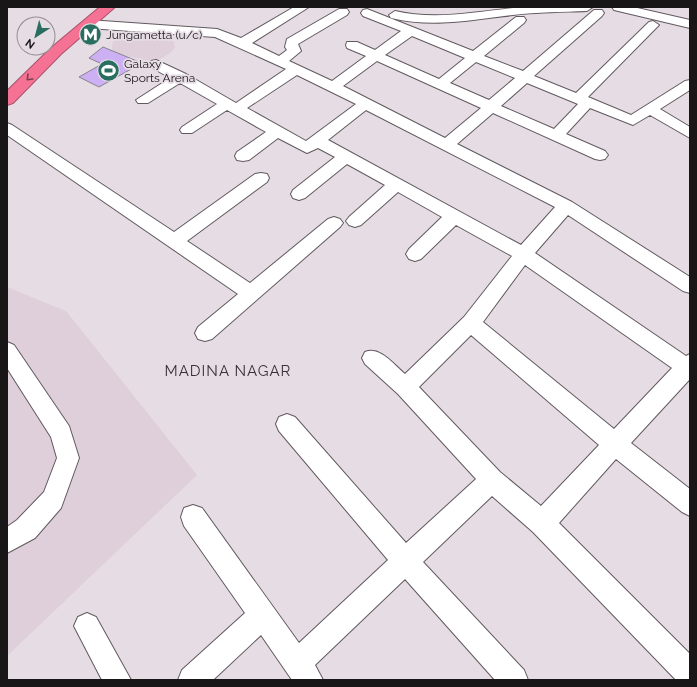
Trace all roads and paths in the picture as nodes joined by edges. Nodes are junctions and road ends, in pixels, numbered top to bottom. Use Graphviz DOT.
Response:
graph roads {
  1 [pos="95,7"];
  2 [pos="108,7"];
  3 [pos="303,7"];
  4 [pos="618,7"];
  5 [pos="370,10"];
  6 [pos="593,10"];
  7 [pos="343,12"];
  8 [pos="520,20"];
  9 [pos="88,24"];
  10 [pos="690,24"];
  11 [pos="653,25"];
  12 [pos="412,30"];
  13 [pos="56,41"];
  14 [pos="242,43"];
  15 [pos="352,45"];
  16 [pos="39,56"];
  17 [pos="376,56"];
  18 [pos="475,56"];
  19 [pos="280,61"];
  20 [pos="156,64"];
  21 [pos="296,69"];
  22 [pos="524,76"];
  23 [pos="181,78"];
  24 [pos="7,83"];
  25 [pos="441,84"];
  26 [pos="690,84"];
  27 [pos="333,87"];
  28 [pos="7,100"];
  29 [pos="143,100"];
  30 [pos="584,100"];
  31 [pos="365,104"];
  32 [pos="231,106"];
  33 [pos="491,106"];
  34 [pos="650,109"];
  35 [pos="7,128"];
  36 [pos="187,130"];
  37 [pos="276,132"];
  38 [pos="690,133"];
  39 [pos="556,136"];
  40 [pos="317,141"];
  41 [pos="447,145"];
  42 [pos="600,155"];
  43 [pos="243,156"];
  44 [pos="347,156"];
  45 [pos="261,178"];
  46 [pos="397,184"];
  47 [pos="299,194"];
  48 [pos="566,206"];
  49 [pos="454,216"];
  50 [pos="356,221"];
  51 [pos="334,223"];
  52 [pos="175,242"];
  53 [pos="415,254"];
  54 [pos="523,254"];
  55 [pos="690,286"];
  56 [pos="251,293"];
  57 [pos="471,323"];
  58 [pos="205,333"];
  59 [pos="7,351"];
  60 [pos="372,358"];
  61 [pos="689,367"];
  62 [pos="405,388"];
  63 [pos="287,424"];
  64 [pos="614,444"];
  65 [pos="492,480"];
  66 [pos="690,504"];
  67 [pos="193,517"];
  68 [pos="542,523"];
  69 [pos="7,541"];
  70 [pos="406,562"];
  71 [pos="263,615"];
  72 [pos="87,626"];
  73 [pos="303,671"];
  74 [pos="690,674"];
  75 [pos="117,680"];
  76 [pos="192,680"];
  77 [pos="514,680"];
  1 -- 13 [label="highway"];
  2 -- 9 [label="highway"];
  3 -- 14 [label="street"];
  4 -- 10 [label="street"];
  5 -- 6 [label="street"];
  5 -- 12 [label="street"];
  6 -- 22 [label="street"];
  7 -- 19 [label="street"];
  8 -- 18 [label="street"];
  9 -- 14 [label="street"];
  9 -- 28 [label="highway, one-way"];
  11 -- 30 [label="street"];
  12 -- 17 [label="street"];
  12 -- 18 [label="street"];
  14 -- 19 [label="street"];
  15 -- 17 [label="street"];
  16 -- 24 [label="highway"];
  17 -- 25 [label="street"];
  17 -- 27 [label="street"];
  18 -- 22 [label="street"];
  18 -- 25 [label="street"];
  19 -- 21 [label="street"];
  20 -- 23 [label="street"];
  21 -- 27 [label="street"];
  21 -- 32 [label="street"];
  22 -- 30 [label="street"];
  22 -- 33 [label="street"];
  23 -- 29 [label="street"];
  23 -- 32 [label="street"];
  25 -- 33 [label="street"];
  26 -- 34 [label="street"];
  27 -- 31 [label="street"];
  30 -- 34 [label="street"];
  30 -- 39 [label="street"];
  31 -- 40 [label="street"];
  31 -- 41 [label="street"];
  32 -- 36 [label="street"];
  32 -- 37 [label="street"];
  33 -- 39 [label="street"];
  33 -- 41 [label="street"];
  34 -- 38 [label="street"];
  35 -- 52 [label="street"];
  37 -- 40 [label="street"];
  37 -- 43 [label="street"];
  39 -- 42 [label="street"];
  40 -- 44 [label="street"];
  41 -- 48 [label="street"];
  44 -- 46 [label="street"];
  44 -- 47 [label="street"];
  45 -- 52 [label="street"];
  46 -- 49 [label="street"];
  46 -- 50 [label="street"];
  48 -- 54 [label="street"];
  48 -- 55 [label="street"];
  49 -- 53 [label="street"];
  49 -- 54 [label="street"];
  51 -- 56 [label="street"];
  52 -- 56 [label="street"];
  54 -- 57 [label="street"];
  54 -- 61 [label="street"];
  56 -- 58 [label="street"];
  57 -- 62 [label="street"];
  57 -- 64 [label="street"];
  59 -- 69 [label="street"];
  60 -- 62 [label="street"];
  61 -- 64 [label="street"];
  62 -- 65 [label="street"];
  63 -- 70 [label="street"];
  64 -- 66 [label="street"];
  64 -- 68 [label="street"];
  65 -- 68 [label="street"];
  65 -- 70 [label="street"];
  67 -- 71 [label="street"];
  68 -- 74 [label="street"];
  70 -- 73 [label="street"];
  70 -- 77 [label="street"];
  71 -- 73 [label="street"];
  71 -- 76 [label="street"];
  72 -- 75 [label="street"];
}
